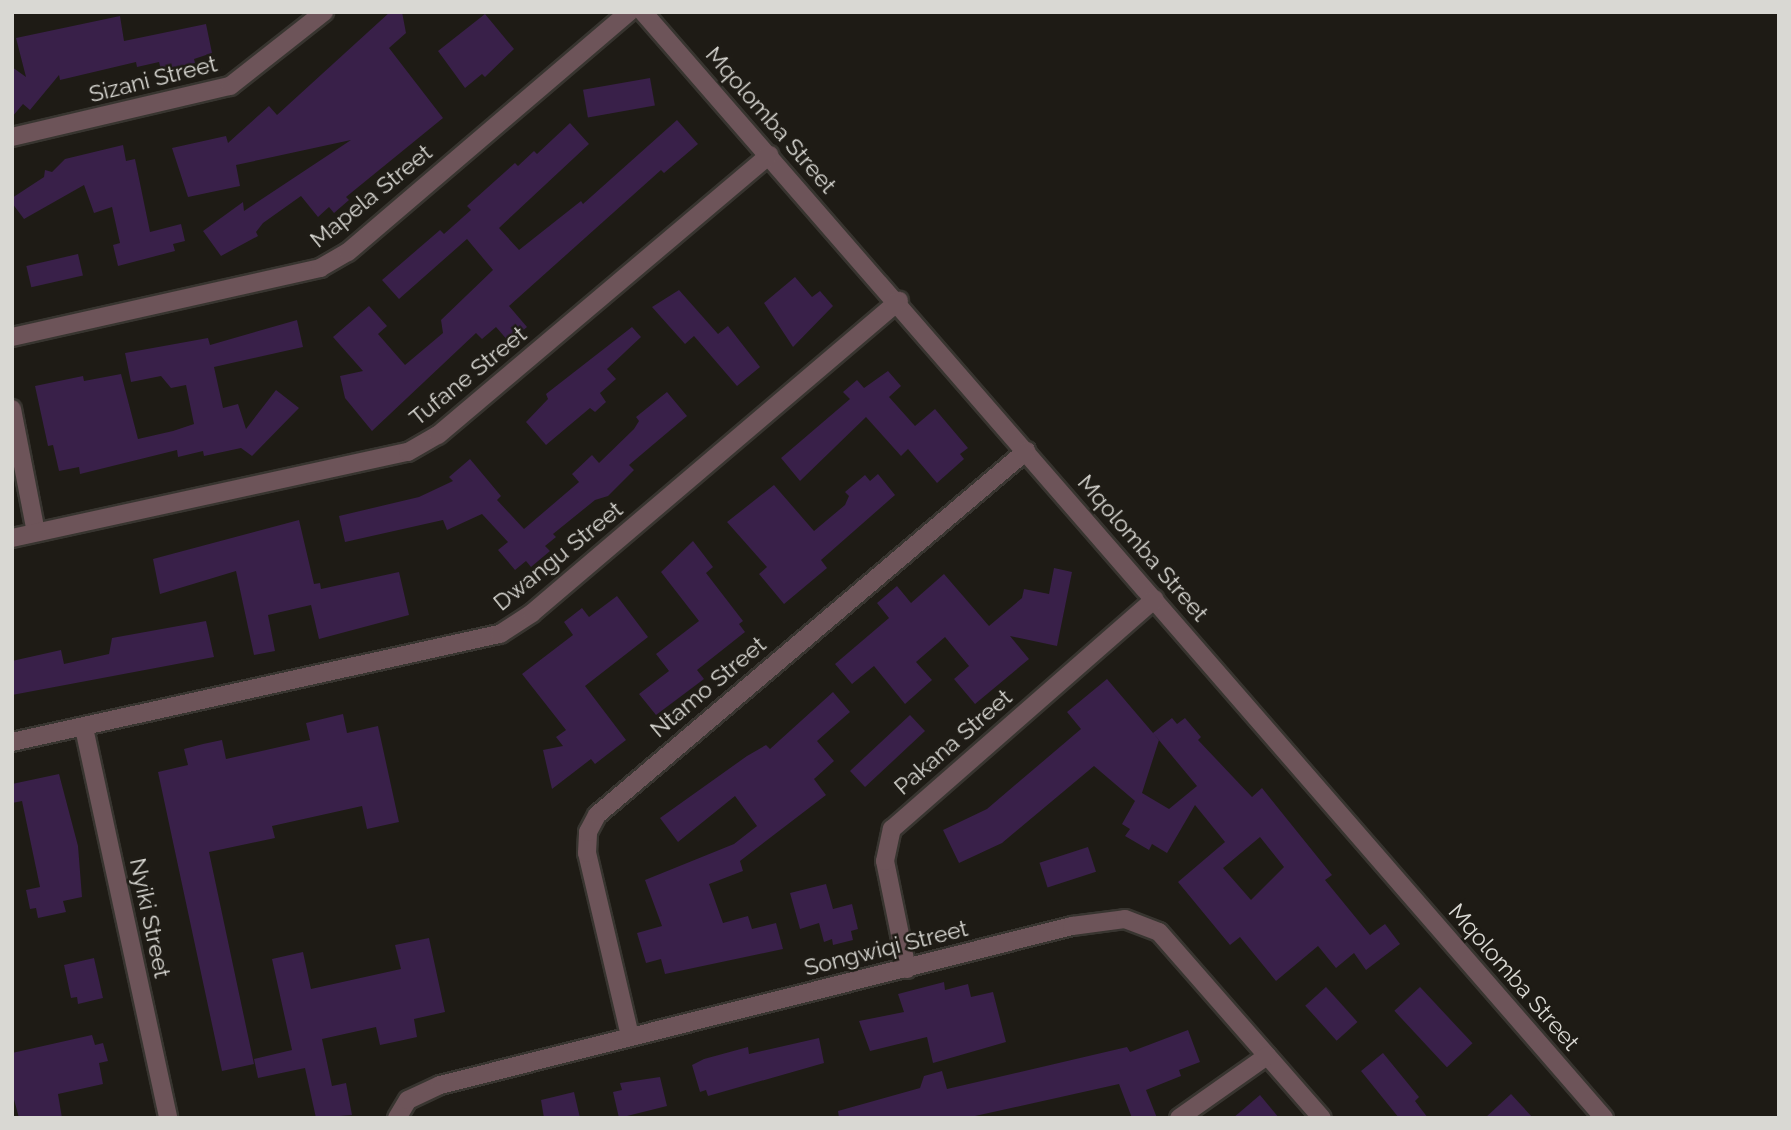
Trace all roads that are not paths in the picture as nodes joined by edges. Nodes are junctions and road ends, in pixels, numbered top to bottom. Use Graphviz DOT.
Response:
graph roads {
  1 [pos="324,12"];
  2 [pos="629,12"];
  3 [pos="643,12"];
  4 [pos="12,137"];
  5 [pos="769,155"];
  6 [pos="899,301"];
  7 [pos="12,337"];
  8 [pos="12,410"];
  9 [pos="1026,451"];
  10 [pos="36,532"];
  11 [pos="12,538"];
  12 [pos="1155,599"];
  13 [pos="84,728"];
  14 [pos="12,742"];
  15 [pos="907,969"];
  16 [pos="630,1036"];
  17 [pos="1267,1056"];
  18 [pos="169,1118"];
  19 [pos="397,1118"];
  20 [pos="1179,1118"];
  21 [pos="1322,1118"];
  22 [pos="1604,1118"];
  1 -- 4 [label="street, Sizani Street"];
  2 -- 7 [label="street, Mapela Street"];
  3 -- 5 [label="street, Mqolomba Street"];
  5 -- 6 [label="street, Mqolomba Street"];
  5 -- 10 [label="street, Tufane Street"];
  6 -- 9 [label="street, Mqolomba Street"];
  6 -- 13 [label="street, Dwangu Street"];
  8 -- 10 [label="street"];
  9 -- 12 [label="street, Mqolomba Street"];
  9 -- 16 [label="street, Ntamo Street"];
  10 -- 11 [label="street, Tufane Street"];
  12 -- 15 [label="street, Pakana Street"];
  12 -- 22 [label="street, Mqolomba Street"];
  13 -- 14 [label="street, Dwangu Street"];
  13 -- 18 [label="street, Nyiki Street"];
  15 -- 16 [label="street, Songwiqi Street"];
  15 -- 17 [label="street, Songwiqi Street"];
  16 -- 19 [label="street, Songwiqi Street"];
  17 -- 20 [label="street"];
  17 -- 21 [label="street, Songwiqi Street"];
}
